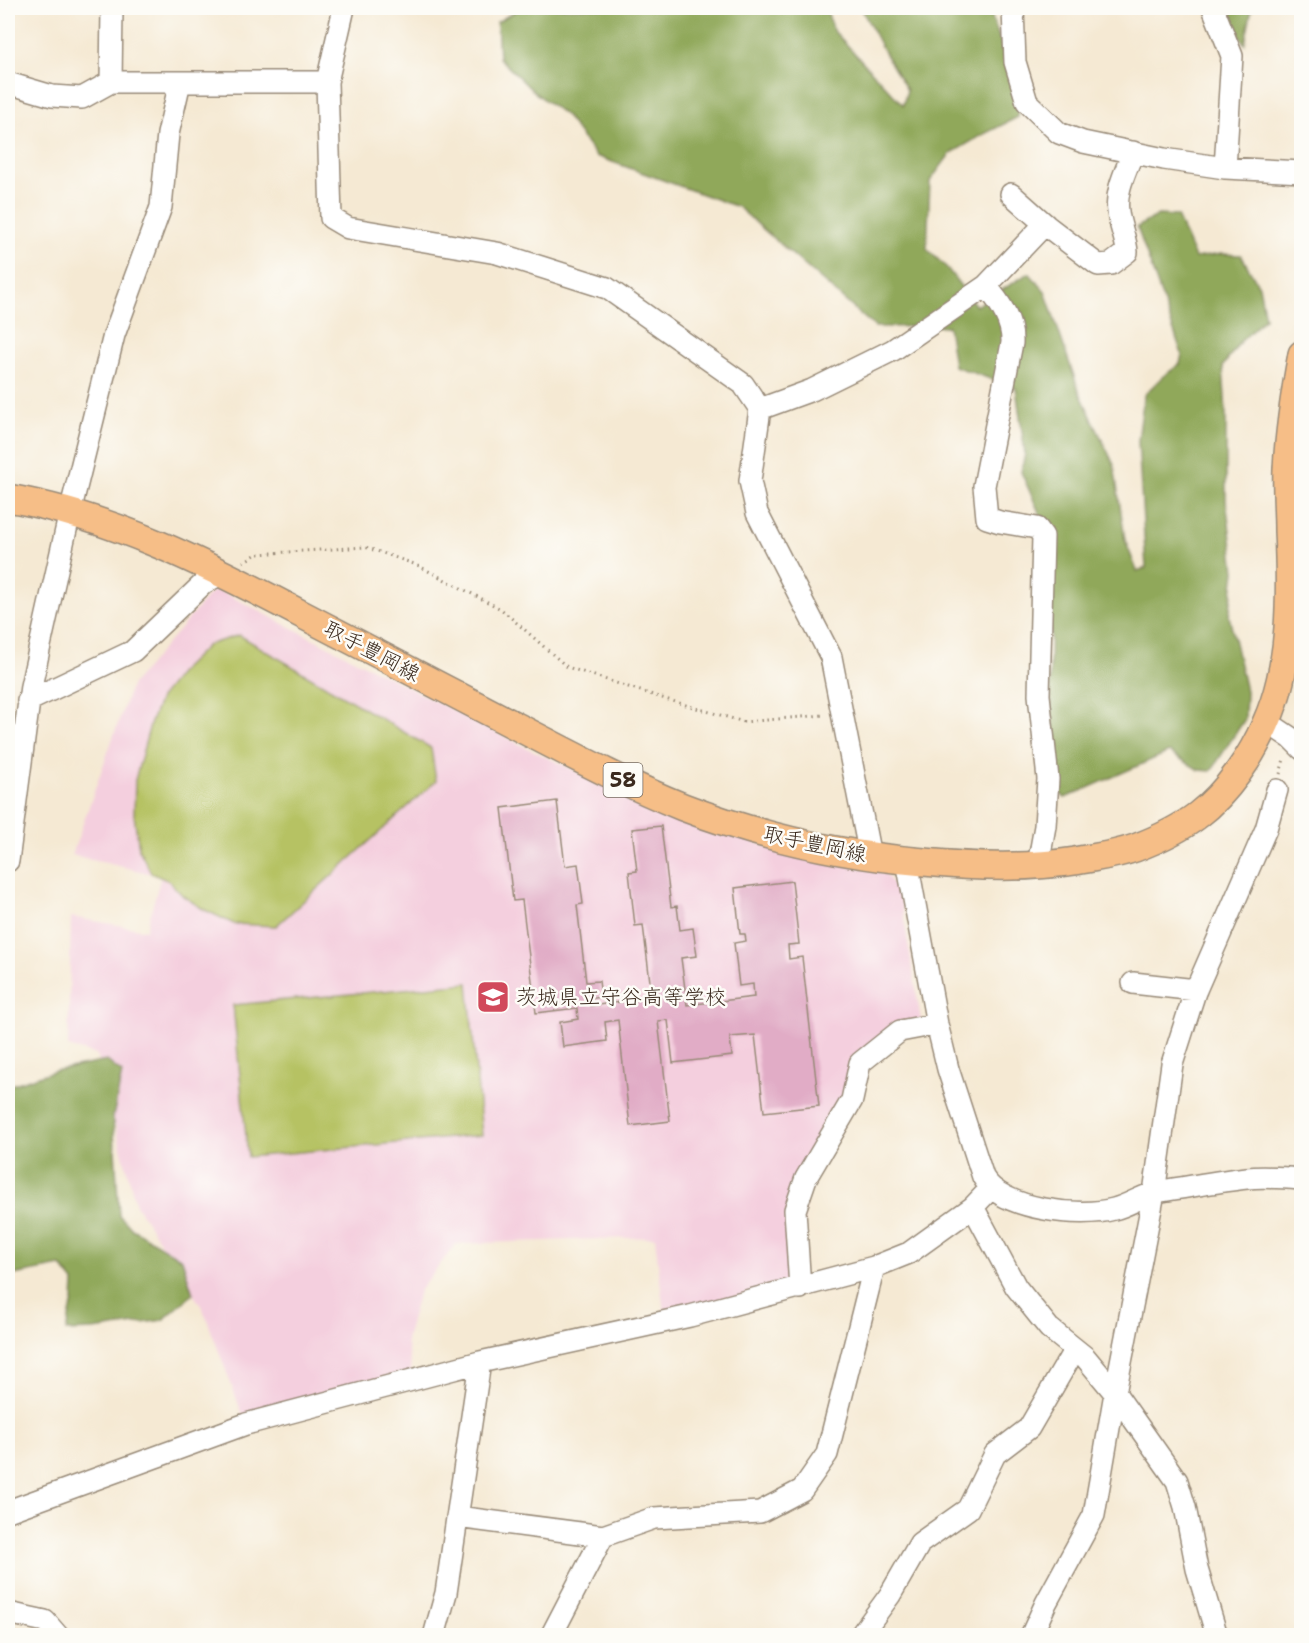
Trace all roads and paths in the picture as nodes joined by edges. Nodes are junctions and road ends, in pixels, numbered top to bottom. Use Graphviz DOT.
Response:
graph roads {
  1 [pos="112,8"];
  2 [pos="344,8"];
  3 [pos="1013,8"];
  4 [pos="1214,8"];
  5 [pos="180,81"];
  6 [pos="111,82"];
  7 [pos="327,82"];
  8 [pos="8,83"];
  9 [pos="1133,152"];
  10 [pos="1225,168"];
  11 [pos="1302,172"];
  12 [pos="1011,194"];
  13 [pos="1045,224"];
  14 [pos="986,286"];
  15 [pos="1302,354"];
  16 [pos="760,409"];
  17 [pos="8,498"];
  18 [pos="70,512"];
  19 [pos="1295,545"];
  20 [pos="223,573"];
  21 [pos="1289,585"];
  22 [pos="1302,663"];
  23 [pos="28,701"];
  24 [pos="843,713"];
  25 [pos="1267,722"];
  26 [pos="1302,728"];
  27 [pos="1302,749"];
  28 [pos="1277,790"];
  29 [pos="870,856"];
  30 [pos="8,861"];
  31 [pos="907,861"];
  32 [pos="1038,866"];
  33 [pos="1134,984"];
  34 [pos="1196,990"];
  35 [pos="937,1024"];
  36 [pos="1302,1179"];
  37 [pos="991,1188"];
  38 [pos="1154,1193"];
  39 [pos="973,1208"];
  40 [pos="874,1267"];
  41 [pos="800,1288"];
  42 [pos="1075,1349"];
  43 [pos="480,1362"];
  44 [pos="1115,1393"];
  45 [pos="8,1511"];
  46 [pos="457,1517"];
  47 [pos="603,1536"];
  48 [pos="8,1613"];
  49 [pos="58,1635"];
  50 [pos="434,1635"];
  51 [pos="551,1635"];
  52 [pos="860,1635"];
  53 [pos="1031,1635"];
  54 [pos="1217,1635"];
  1 -- 6 [label="street"];
  2 -- 7 [label="street"];
  3 -- 9 [label="street"];
  4 -- 10 [label="street"];
  5 -- 6 [label="street"];
  5 -- 7 [label="street"];
  5 -- 18 [label="street"];
  6 -- 8 [label="street"];
  7 -- 16 [label="street"];
  9 -- 10 [label="street"];
  9 -- 13 [label="street"];
  10 -- 11 [label="street"];
  12 -- 13 [label="street"];
  13 -- 14 [label="street"];
  14 -- 16 [label="street"];
  14 -- 32 [label="street"];
  15 -- 19 [label="main road, 取手豊岡線 / 58"];
  16 -- 24 [label="street"];
  17 -- 18 [label="main road, 取手豊岡線 / 58"];
  18 -- 20 [label="main road, 取手豊岡線 / 58"];
  18 -- 23 [label="street"];
  19 -- 21 [label="main road, 取手豊岡線 / 58"];
  20 -- 23 [label="street"];
  20 -- 24 [label="path"];
  20 -- 29 [label="main road, 取手豊岡線 / 58"];
  21 -- 22 [label="street"];
  21 -- 25 [label="main road, 取手豊岡線 / 58"];
  23 -- 30 [label="street"];
  24 -- 29 [label="street"];
  25 -- 26 [label="street"];
  25 -- 27 [label="street"];
  25 -- 32 [label="main road, 取手豊岡線 / 58"];
  28 -- 34 [label="street"];
  29 -- 31 [label="main road, 取手豊岡線 / 58"];
  31 -- 32 [label="main road, 取手豊岡線 / 58"];
  31 -- 35 [label="street"];
  33 -- 34 [label="street"];
  34 -- 38 [label="street"];
  35 -- 37 [label="street"];
  35 -- 41 [label="street"];
  36 -- 38 [label="street"];
  37 -- 38 [label="street"];
  37 -- 39 [label="street"];
  38 -- 44 [label="street"];
  39 -- 40 [label="street"];
  39 -- 42 [label="street"];
  40 -- 41 [label="street"];
  40 -- 47 [label="street"];
  41 -- 43 [label="street"];
  42 -- 44 [label="street"];
  42 -- 52 [label="street"];
  43 -- 45 [label="street"];
  43 -- 46 [label="street"];
  44 -- 53 [label="street"];
  44 -- 54 [label="street"];
  46 -- 47 [label="street"];
  46 -- 50 [label="street"];
  47 -- 51 [label="street"];
  48 -- 49 [label="street"];
}
